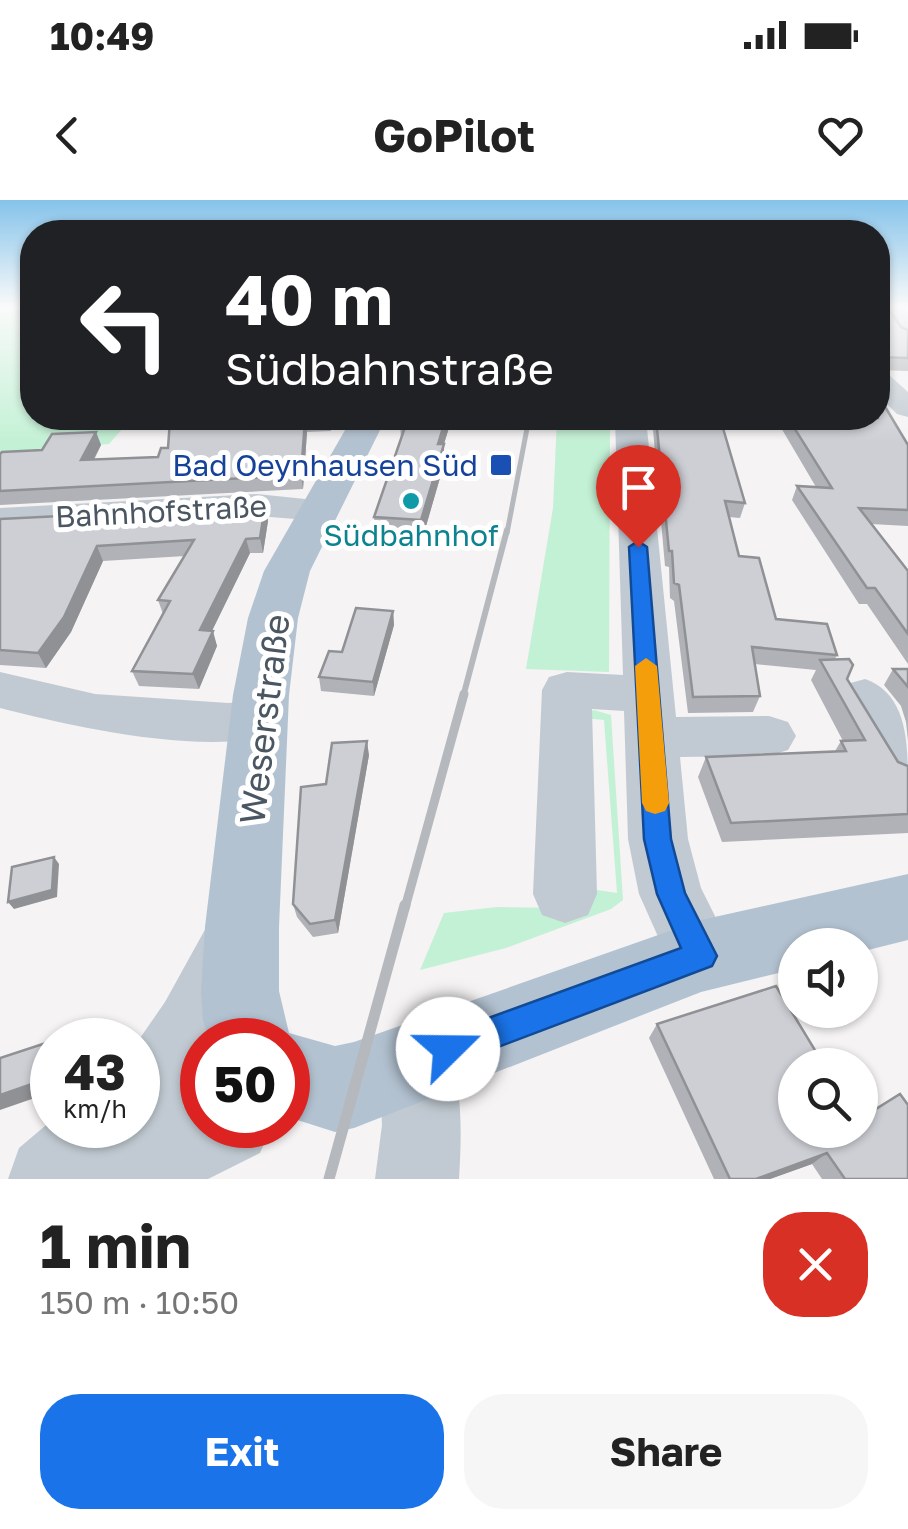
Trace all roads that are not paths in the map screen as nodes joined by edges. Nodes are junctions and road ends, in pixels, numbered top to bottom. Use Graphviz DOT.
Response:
graph roads {
  1 [pos="363,430"];
  2 [pos="631,430"];
  3 [pos="321,510"];
  4 [pos="0,519"];
  5 [pos="0,690"];
  6 [pos="865,697"];
  7 [pos="650,716"];
  8 [pos="259,720"];
  9 [pos="769,736"];
  10 [pos="908,765"];
  11 [pos="565,894"];
  12 [pos="908,907"];
  13 [pos="242,927"];
  14 [pos="701,956"];
  15 [pos="242,1018"];
  16 [pos="416,1062"];
  17 [pos="160,1076"];
  18 [pos="310,1086"];
  19 [pos="84,1148"];
  20 [pos="184,1148"];
  21 [pos="51,1179"];
  22 [pos="417,1179"];
  1 -- 3 [label="main road, Weserstraße"];
  2 -- 7 [label="street"];
  3 -- 4 [label="street, Bahnhofstraße"];
  3 -- 8 [label="main road, Weserstraße"];
  5 -- 8 [label="street"];
  6 -- 10 [label="street"];
  7 -- 9 [label="street"];
  7 -- 11 [label="street"];
  7 -- 14 [label="street"];
  8 -- 13 [label="main road, Weserstraße"];
  12 -- 14 [label="main road"];
  13 -- 15 [label="main road, Weserstraße"];
  13 -- 17 [label="street"];
  14 -- 16 [label="main road"];
  16 -- 18 [label="main road"];
  16 -- 22 [label="street"];
  19 -- 21 [label="street"];
  20 -- 21 [label="street"];
}
